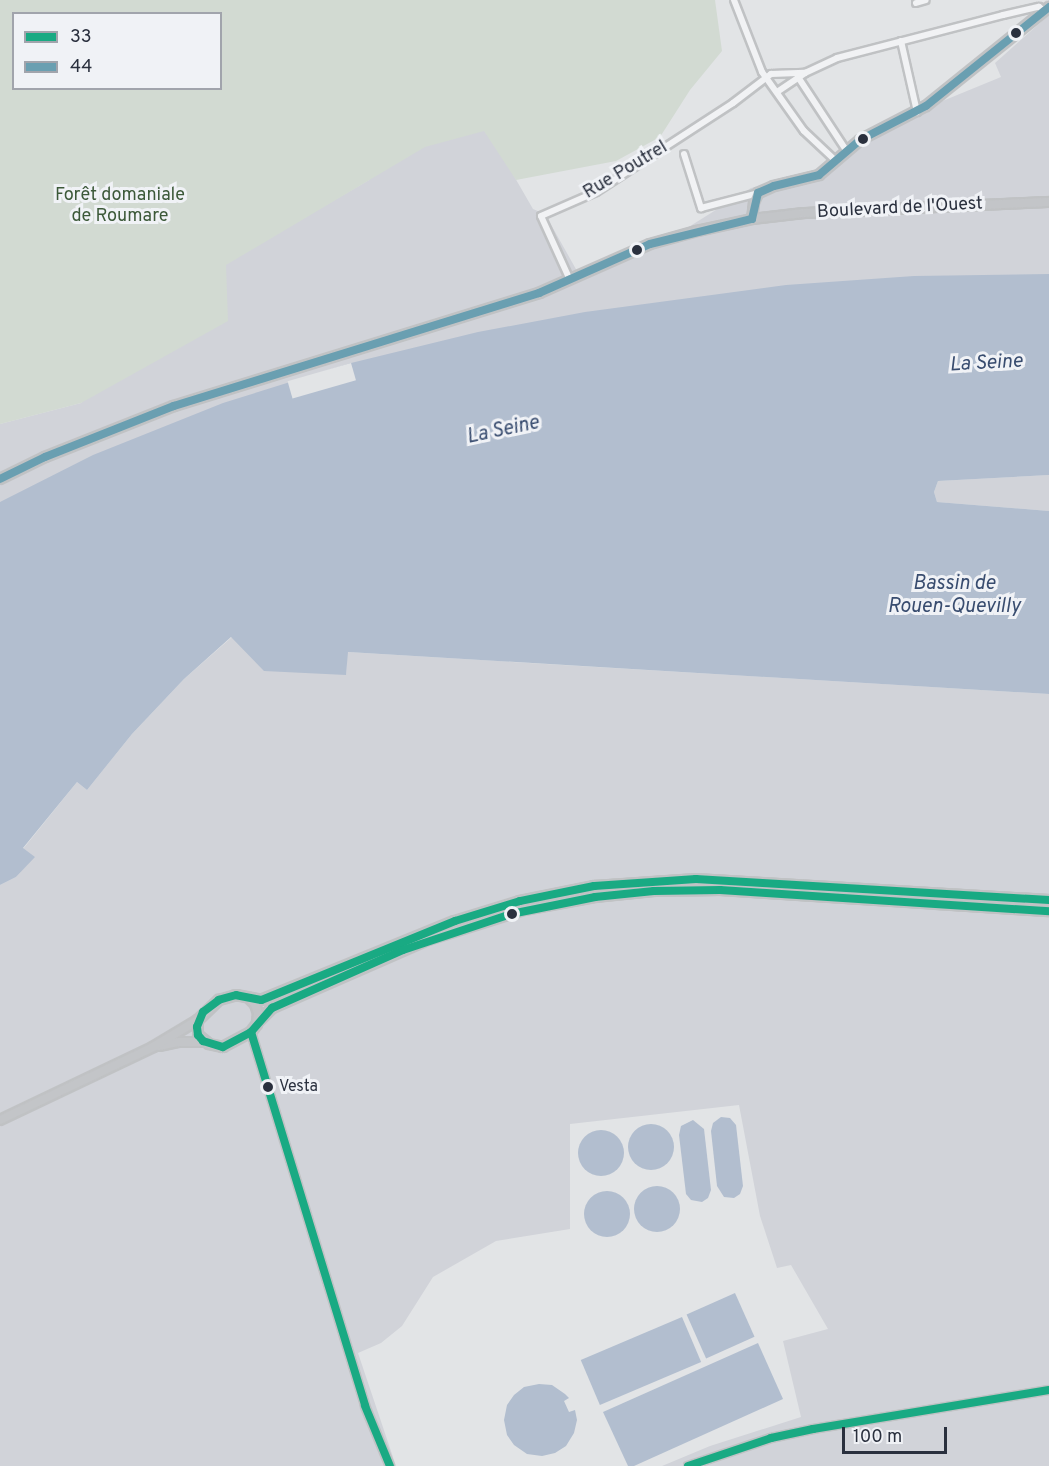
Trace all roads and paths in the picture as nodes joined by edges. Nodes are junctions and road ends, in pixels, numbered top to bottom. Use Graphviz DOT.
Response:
graph roads {
  1 [pos="734,0"];
  2 [pos="926,0"];
  3 [pos="916,3"];
  4 [pos="1046,9"];
  5 [pos="901,41"];
  6 [pos="806,72"];
  7 [pos="766,77"];
  8 [pos="798,77"];
  9 [pos="777,92"];
  10 [pos="917,112"];
  11 [pos="846,150"];
  12 [pos="684,154"];
  13 [pos="836,161"];
  14 [pos="758,193"];
  15 [pos="1049,202"];
  16 [pos="752,219"];
  17 [pos="570,280"];
  18 [pos="0,479"];
  19 [pos="688,879"];
  20 [pos="594,886"];
  21 [pos="612,892"];
  22 [pos="1049,900"];
  23 [pos="1049,911"];
  24 [pos="249,998"];
  25 [pos="198,1020"];
  26 [pos="257,1024"];
  27 [pos="251,1032"];
  28 [pos="207,1042"];
  29 [pos="153,1047"];
  30 [pos="0,1120"];
  31 [pos="1049,1390"];
  32 [pos="390,1466"];
  33 [pos="688,1466"];
  1 -- 7 [label="street"];
  2 -- 3 [label="street"];
  4 -- 5 [label="street"];
  4 -- 10 [label="main road"];
  5 -- 6 [label="street"];
  5 -- 10 [label="street"];
  6 -- 7 [label="street"];
  6 -- 8 [label="street"];
  7 -- 9 [label="street"];
  7 -- 17 [label="street, Rue Poutrel"];
  8 -- 9 [label="street"];
  8 -- 11 [label="street"];
  9 -- 13 [label="street"];
  10 -- 11 [label="main road"];
  11 -- 13 [label="main road"];
  12 -- 14 [label="street"];
  13 -- 14 [label="main road"];
  14 -- 16 [label="main road"];
  15 -- 16 [label="main road, Boulevard de l'Ouest"];
  16 -- 17 [label="main road, Boulevard de l'Ouest"];
  17 -- 18 [label="main road, Boulevard de l'Ouest"];
  19 -- 20 [label="main road"];
  19 -- 21 [label="main road"];
  19 -- 22 [label="main road"];
  20 -- 21 [label="main road"];
  20 -- 24 [label="main road"];
  21 -- 23 [label="main road"];
  21 -- 26 [label="main road"];
  24 -- 25 [label="main road"];
  24 -- 26 [label="main road"];
  25 -- 28 [label="main road"];
  25 -- 29 [label="main road"];
  26 -- 27 [label="main road"];
  27 -- 28 [label="main road"];
  27 -- 32 [label="street"];
  28 -- 29 [label="main road"];
  29 -- 30 [label="main road"];
  31 -- 33 [label="street"];
}
